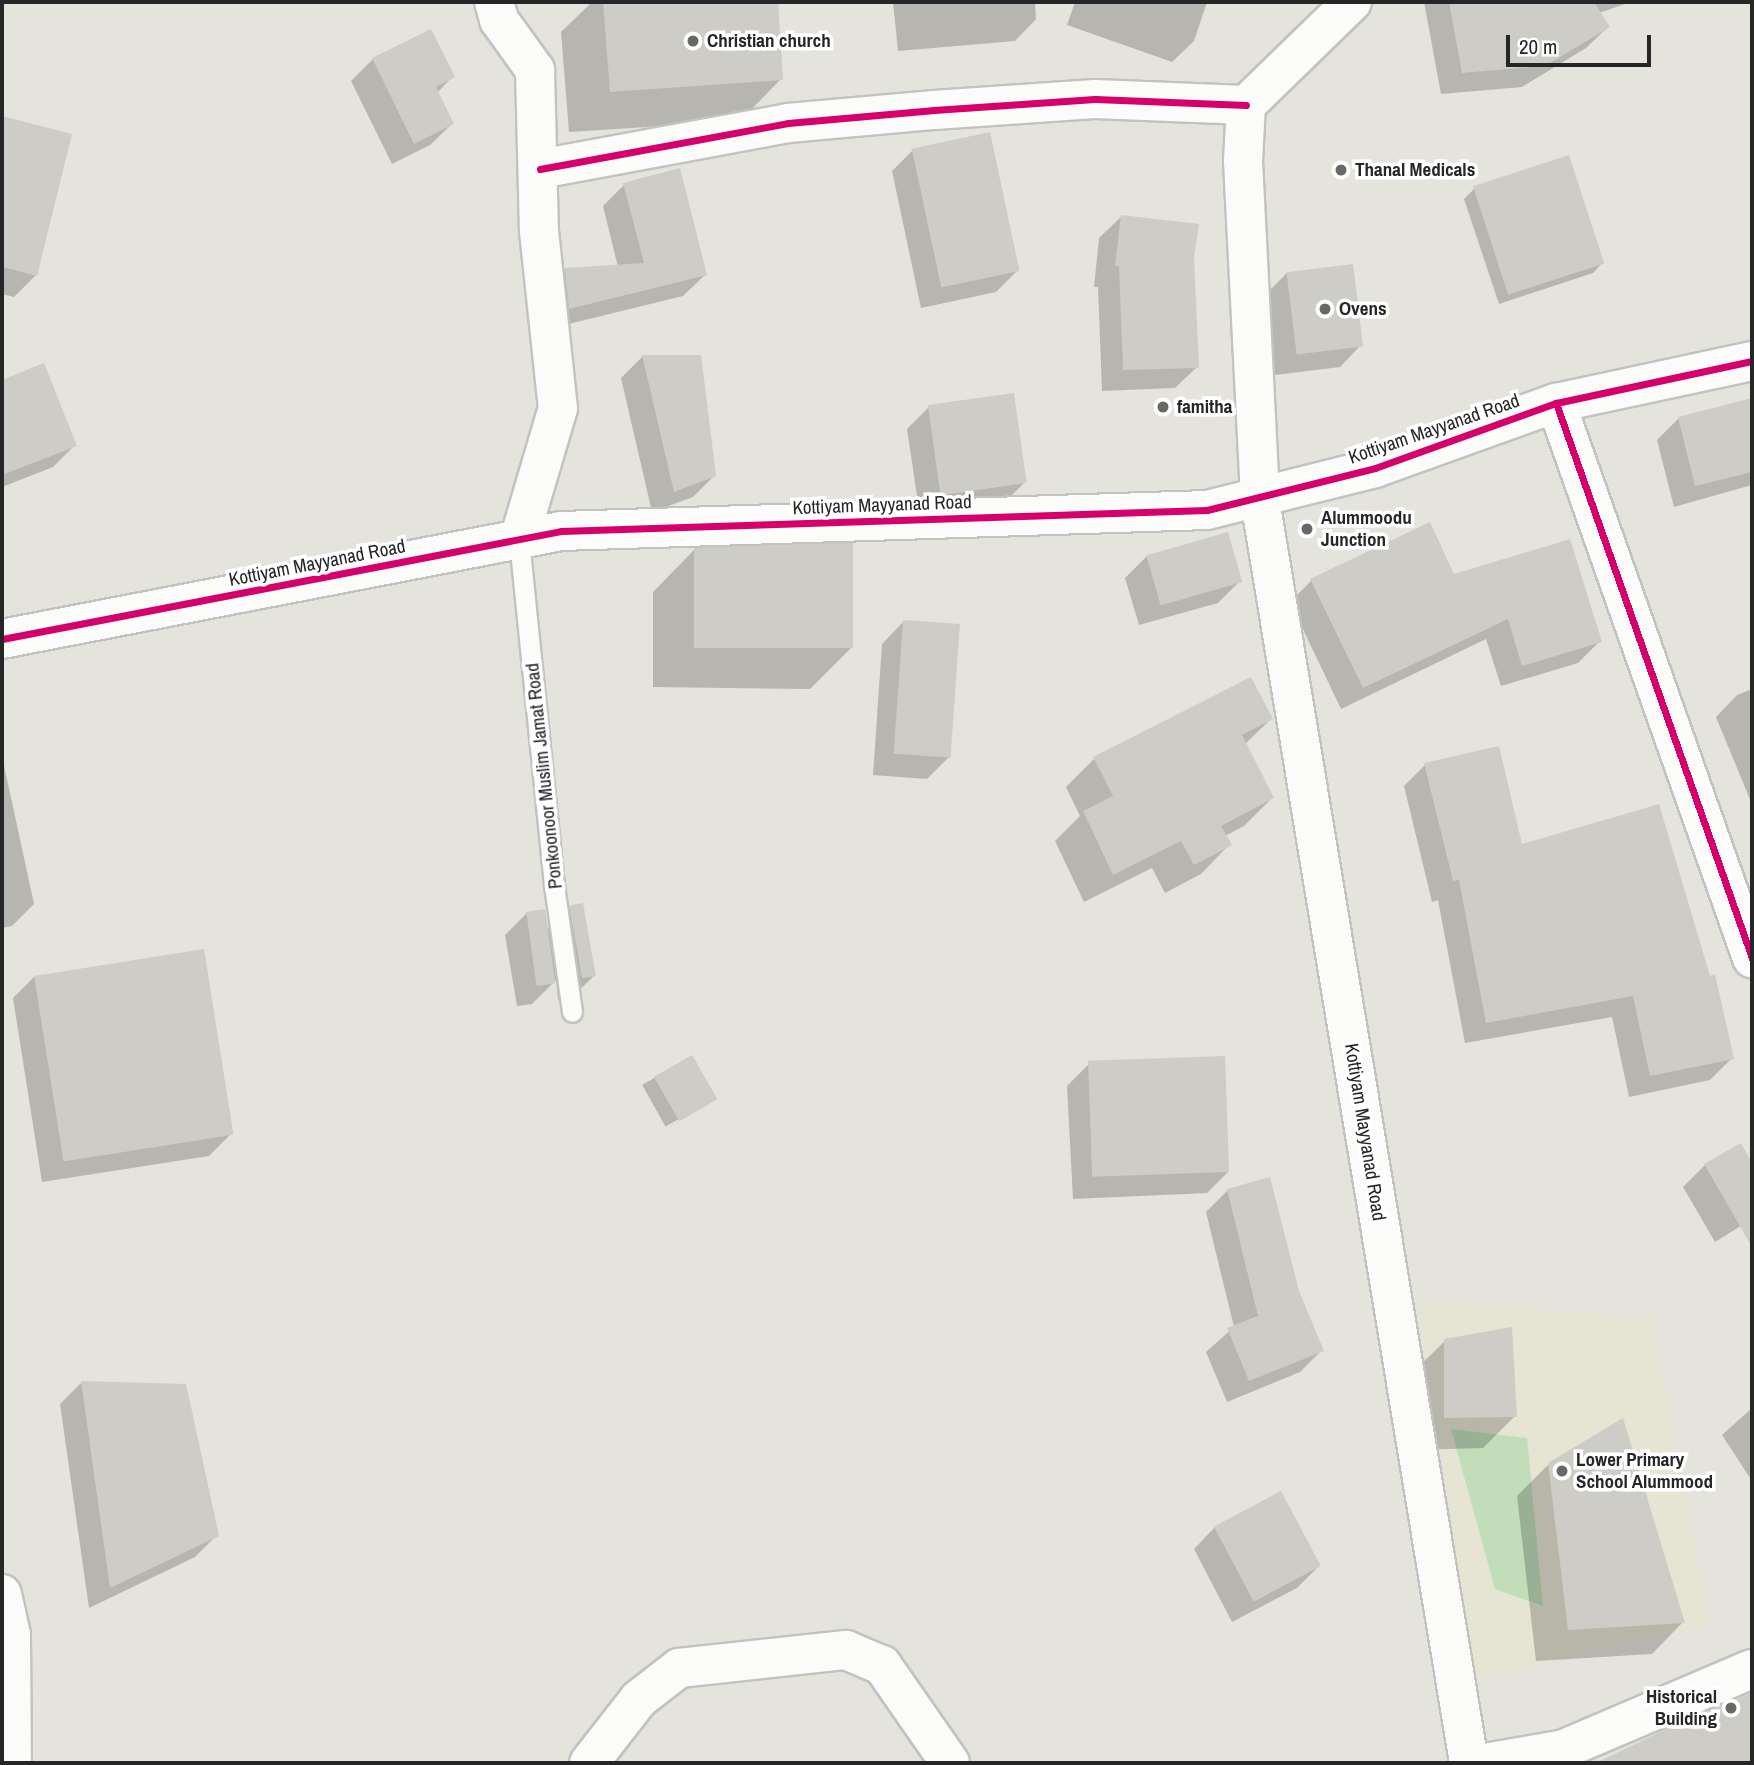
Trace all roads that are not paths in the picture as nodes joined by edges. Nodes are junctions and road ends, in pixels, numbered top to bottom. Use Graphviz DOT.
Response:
graph roads {
  1 [pos="494,2"];
  2 [pos="1352,2"];
  3 [pos="1246,105"];
  4 [pos="540,169"];
  5 [pos="1752,361"];
  6 [pos="1556,403"];
  7 [pos="1260,500"];
  8 [pos="519,540"];
  9 [pos="2,639"];
  10 [pos="1752,958"];
  11 [pos="572,1012"];
  12 [pos="2,1594"];
  13 [pos="1752,1669"];
  14 [pos="12,1763"];
  15 [pos="589,1763"];
  16 [pos="950,1763"];
  17 [pos="1469,1763"];
  18 [pos="1485,1763"];
  1 -- 4 [label="street"];
  2 -- 3 [label="street"];
  3 -- 4 [label="street"];
  3 -- 7 [label="street, Kottiyam Mayyanad Road"];
  4 -- 8 [label="street"];
  5 -- 6 [label="street, Kottiyam Mayyanad Road"];
  6 -- 7 [label="street, Kottiyam Mayyanad Road"];
  6 -- 10 [label="street"];
  7 -- 8 [label="street, Kottiyam Mayyanad Road"];
  7 -- 17 [label="street, Kottiyam Mayyanad Road"];
  8 -- 9 [label="street, Kottiyam Mayyanad Road"];
  8 -- 11 [label="lane, Ponkoonoor Muslim Jamat Road"];
  12 -- 14 [label="street"];
  13 -- 18 [label="street"];
  15 -- 16 [label="street"];
}
